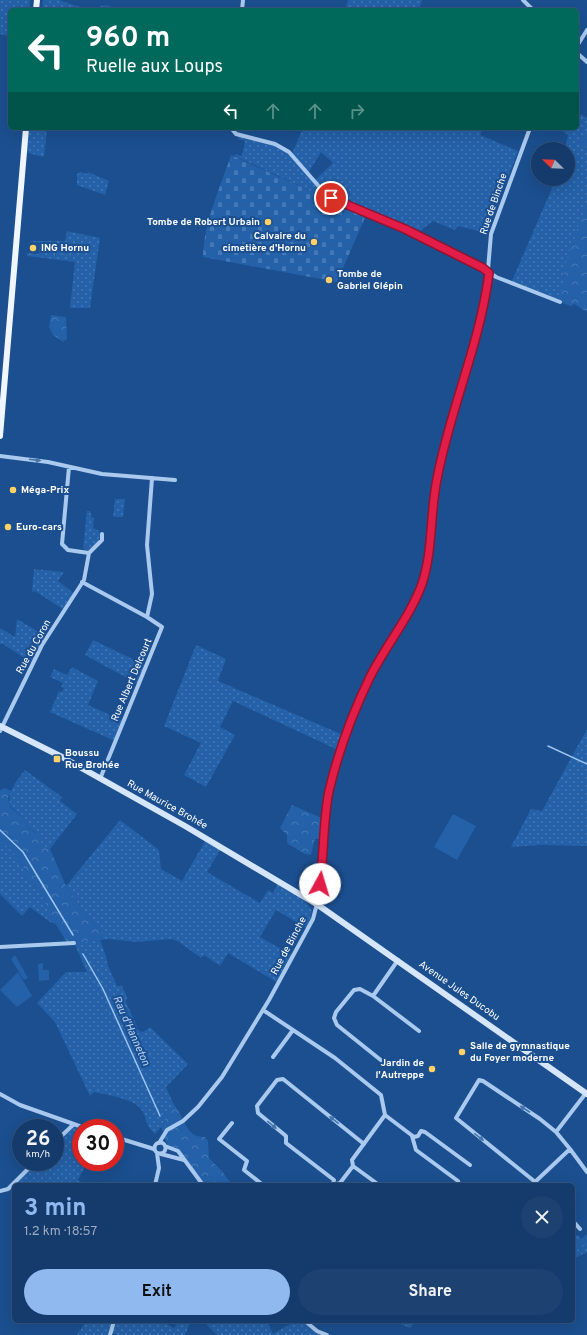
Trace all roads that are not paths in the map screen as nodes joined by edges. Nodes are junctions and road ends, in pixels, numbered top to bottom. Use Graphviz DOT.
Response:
graph roads {
  1 [pos="523,0"];
  2 [pos="531,8"];
  3 [pos="587,30"];
  4 [pos="579,43"];
  5 [pos="579,56"];
  6 [pos="587,62"];
  7 [pos="26,130"];
  8 [pos="233,130"];
  9 [pos="529,130"];
  10 [pos="489,273"];
  11 [pos="560,302"];
  12 [pos="0,436"];
  13 [pos="0,456"];
  14 [pos="69,467"];
  15 [pos="152,478"];
  16 [pos="174,480"];
  17 [pos="102,534"];
  18 [pos="88,553"];
  19 [pos="82,582"];
  20 [pos="147,616"];
  21 [pos="1,728"];
  22 [pos="100,779"];
  23 [pos="318,905"];
  24 [pos="74,943"];
  25 [pos="0,947"];
  26 [pos="398,960"];
  27 [pos="373,996"];
  28 [pos="263,1010"];
  29 [pos="293,1030"];
  30 [pos="419,1031"];
  31 [pos="273,1057"];
  32 [pos="387,1065"];
  33 [pos="0,1094"];
  34 [pos="586,1094"];
  35 [pos="385,1116"];
  36 [pos="72,1123"];
  37 [pos="232,1123"];
  38 [pos="72,1126"];
  39 [pos="556,1132"];
  40 [pos="64,1133"];
  41 [pos="412,1136"];
  42 [pos="124,1140"];
  43 [pos="159,1143"];
  44 [pos="364,1144"];
  45 [pos="165,1146"];
  46 [pos="570,1149"];
  47 [pos="157,1152"];
  48 [pos="168,1157"];
  49 [pos="184,1160"];
  50 [pos="470,1165"];
  51 [pos="354,1166"];
  52 [pos="159,1168"];
  53 [pos="26,1171"];
  54 [pos="587,1172"];
  55 [pos="536,1181"];
  56 [pos="14,1183"];
  57 [pos="155,1183"];
  58 [pos="201,1183"];
  59 [pos="260,1183"];
  60 [pos="333,1183"];
  61 [pos="340,1183"];
  62 [pos="376,1183"];
  63 [pos="458,1183"];
  64 [pos="12,1185"];
  65 [pos="0,1191"];
  66 [pos="575,1223"];
  67 [pos="580,1229"];
  68 [pos="113,1323"];
  69 [pos="307,1323"];
  70 [pos="110,1335"];
  71 [pos="327,1335"];
  1 -- 2 [label="street"];
  3 -- 4 [label="street"];
  5 -- 6 [label="street"];
  7 -- 12 [label="main road"];
  8 -- 10 [label="street"];
  9 -- 10 [label="street, Rue de Binche"];
  10 -- 11 [label="street"];
  10 -- 23 [label="street, Rue de Binche"];
  13 -- 14 [label="street, one-way"];
  14 -- 15 [label="street"];
  14 -- 18 [label="street"];
  15 -- 16 [label="street"];
  15 -- 20 [label="street"];
  17 -- 18 [label="street"];
  18 -- 19 [label="street, Rue du Coron"];
  19 -- 20 [label="street, Rue Albert Delcourt"];
  19 -- 21 [label="street, Rue du Coron"];
  20 -- 22 [label="street, Rue Albert Delcourt"];
  21 -- 22 [label="street, Rue Maurice Brohée"];
  22 -- 23 [label="street, Rue Maurice Brohée"];
  23 -- 26 [label="street, Avenue Jules Ducobu"];
  23 -- 28 [label="street, Rue de Binche"];
  24 -- 25 [label="street"];
  26 -- 27 [label="street"];
  26 -- 34 [label="street, Avenue Jules Ducobu"];
  27 -- 30 [label="street"];
  27 -- 32 [label="street"];
  28 -- 29 [label="street"];
  28 -- 43 [label="street, Rue de Binche"];
  29 -- 31 [label="street"];
  29 -- 35 [label="street"];
  33 -- 36 [label="street"];
  34 -- 39 [label="street"];
  35 -- 41 [label="street"];
  35 -- 44 [label="street"];
  37 -- 59 [label="street"];
  38 -- 40 [label="street"];
  39 -- 46 [label="street"];
  39 -- 55 [label="street, one-way"];
  41 -- 50 [label="street"];
  41 -- 63 [label="street"];
  42 -- 47 [label="street"];
  43 -- 45 [label="street"];
  43 -- 47 [label="street, Rue de Binche"];
  44 -- 51 [label="street"];
  44 -- 60 [label="street, one-way"];
  45 -- 47 [label="street"];
  45 -- 49 [label="street"];
  46 -- 54 [label="street"];
  46 -- 55 [label="street"];
  47 -- 48 [label="street"];
  47 -- 52 [label="street"];
  48 -- 49 [label="street"];
  48 -- 52 [label="street"];
  49 -- 58 [label="street"];
  51 -- 61 [label="street"];
  51 -- 62 [label="street"];
  52 -- 57 [label="street"];
  53 -- 56 [label="street"];
  64 -- 65 [label="street"];
  66 -- 67 [label="street"];
  68 -- 70 [label="street"];
  69 -- 71 [label="street"];
}
